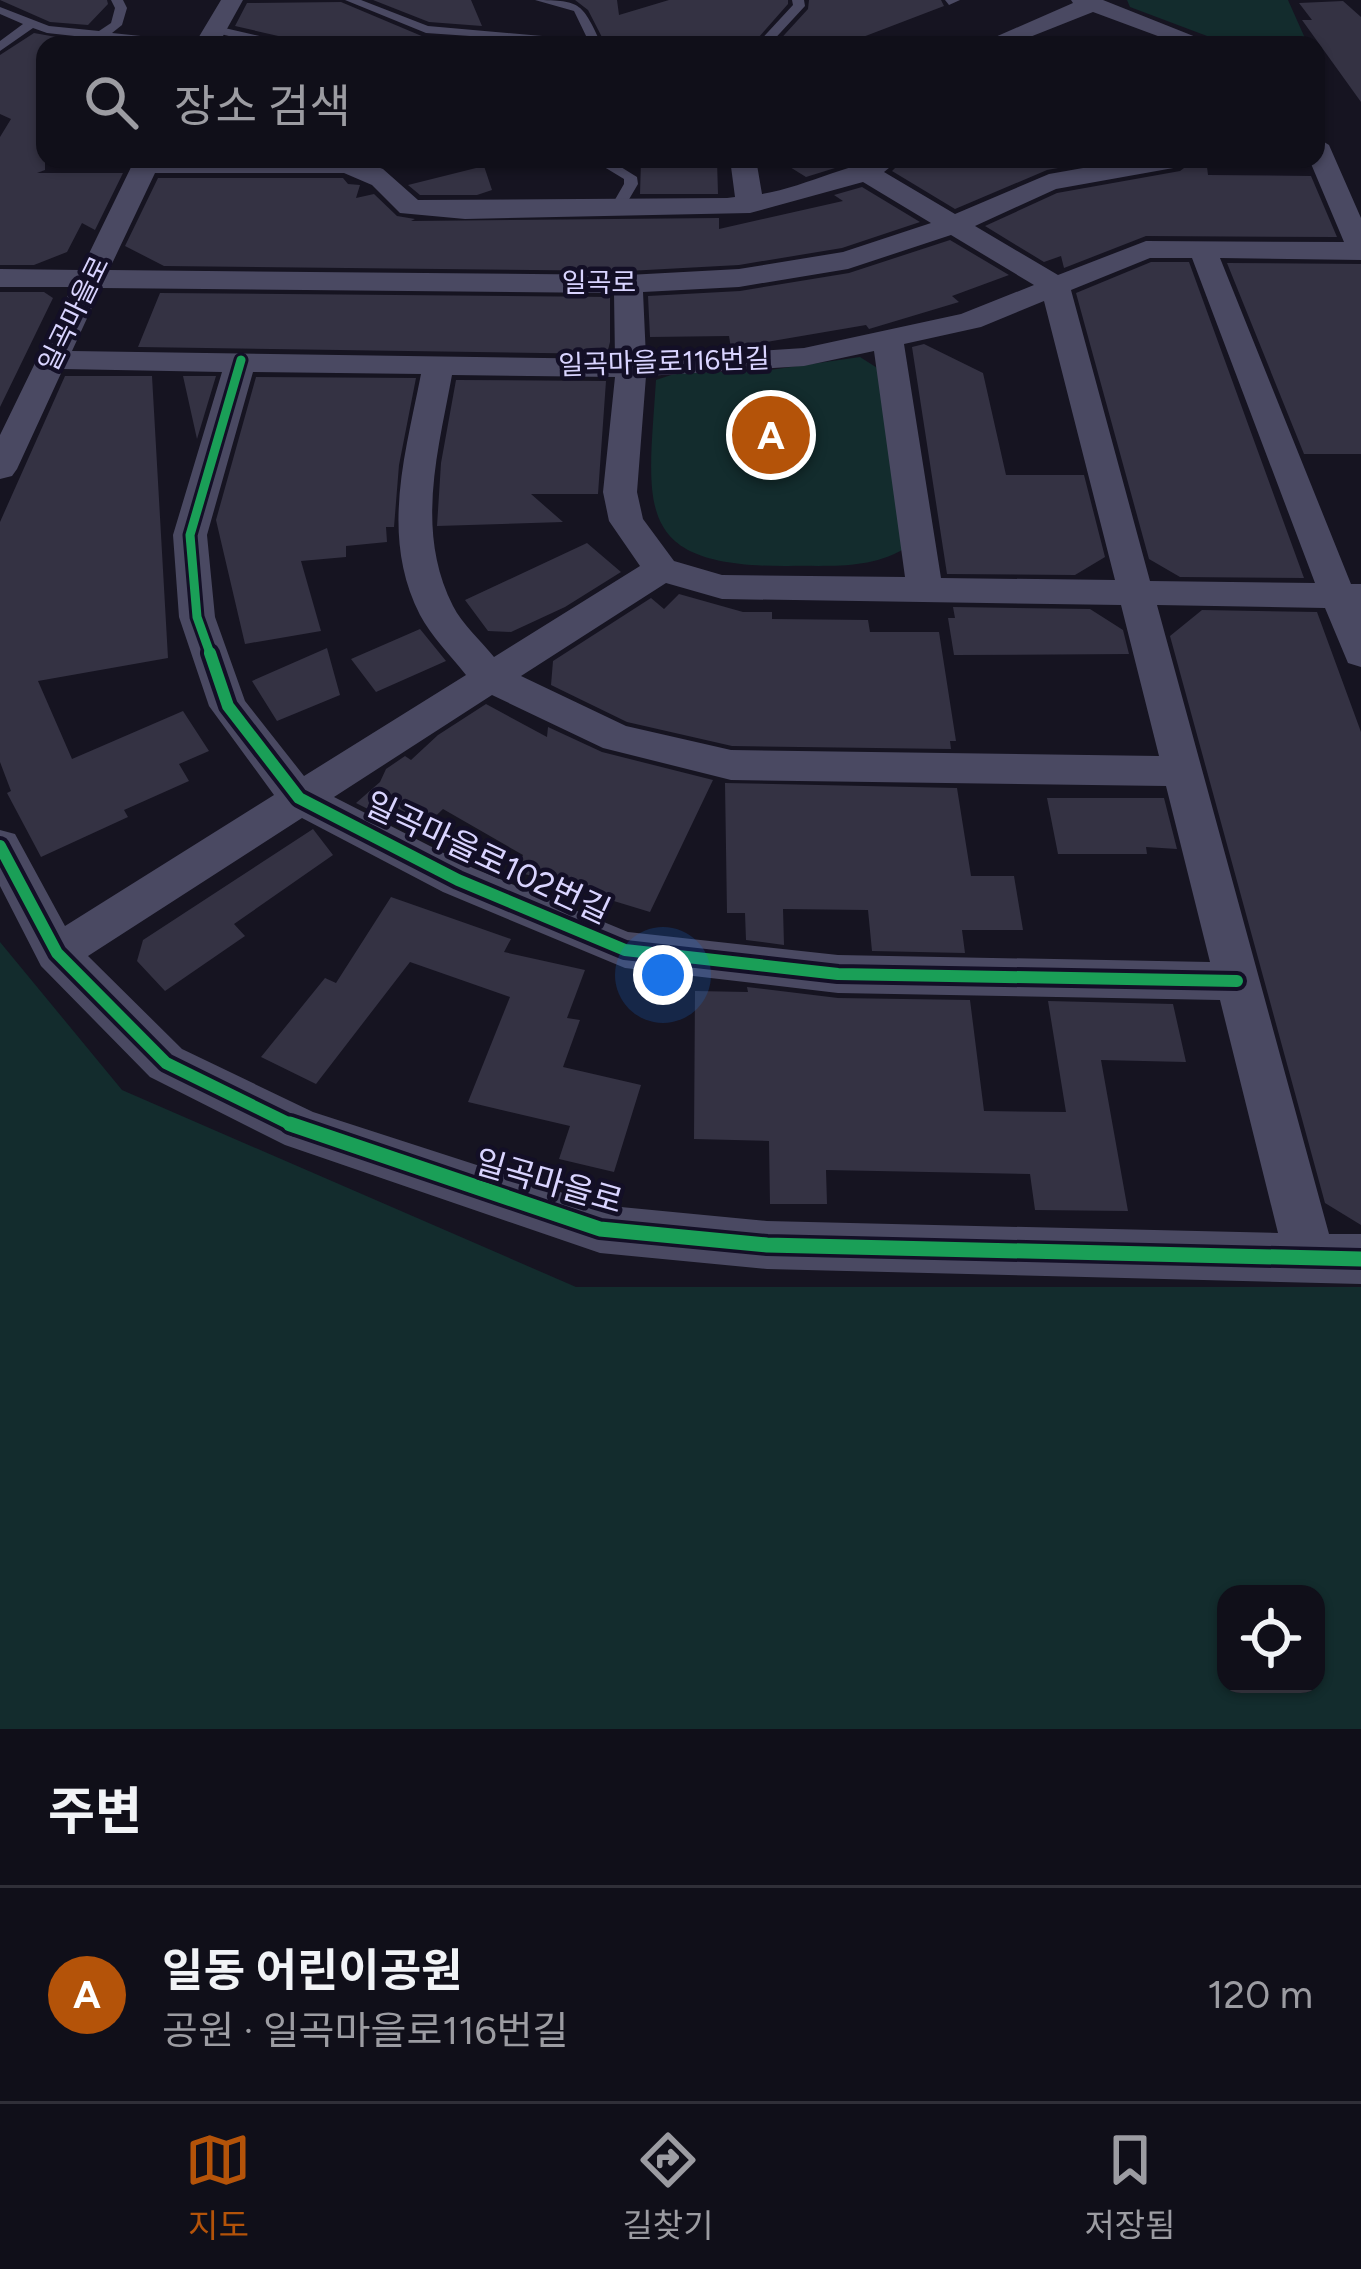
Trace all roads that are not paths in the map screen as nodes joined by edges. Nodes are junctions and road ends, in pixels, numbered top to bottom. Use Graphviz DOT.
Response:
graph roads {
  1 [pos="117,0"];
  2 [pos="232,0"];
  3 [pos="351,0"];
  4 [pos="541,0"];
  5 [pos="798,0"];
  6 [pos="1092,1"];
  7 [pos="571,2"];
  8 [pos="0,10"];
  9 [pos="29,25"];
  10 [pos="104,33"];
  11 [pos="125,36"];
  12 [pos="212,36"];
  13 [pos="500,36"];
  14 [pos="592,36"];
  15 [pos="771,36"];
  16 [pos="1014,36"];
  17 [pos="1181,36"];
  18 [pos="0,47"];
  19 [pos="1325,158"];
  20 [pos="144,168"];
  21 [pos="367,168"];
  22 [pos="614,168"];
  23 [pos="744,168"];
  24 [pos="874,168"];
  25 [pos="881,168"];
  26 [pos="1128,168"];
  27 [pos="750,205"];
  28 [pos="616,210"];
  29 [pos="953,225"];
  30 [pos="1203,250"];
  31 [pos="1361,250"];
  32 [pos="0,278"];
  33 [pos="92,279"];
  34 [pos="628,284"];
  35 [pos="1055,285"];
  36 [pos="888,342"];
  37 [pos="51,361"];
  38 [pos="241,361"];
  39 [pos="440,363"];
  40 [pos="631,368"];
  41 [pos="0,469"];
  42 [pos="661,569"];
  43 [pos="925,590"];
  44 [pos="1133,593"];
  45 [pos="1350,596"];
  46 [pos="1361,654"];
  47 [pos="489,677"];
  48 [pos="1181,771"];
  49 [pos="299,798"];
  50 [pos="0,846"];
  51 [pos="57,953"];
  52 [pos="1238,981"];
  53 [pos="1310,1258"];
  54 [pos="1361,1259"];
  1 -- 10 [label="lane"];
  2 -- 12 [label="street"];
  3 -- 13 [label="lane"];
  4 -- 7 [label="lane"];
  5 -- 15 [label="lane"];
  6 -- 16 [label="street"];
  6 -- 17 [label="street"];
  7 -- 14 [label="lane"];
  8 -- 9 [label="lane"];
  9 -- 10 [label="lane"];
  9 -- 18 [label="lane"];
  10 -- 11 [label="lane"];
  19 -- 31 [label="street, 일곡마을로116번길"];
  20 -- 33 [label="street, 일곡마을로"];
  21 -- 28 [label="street"];
  22 -- 28 [label="lane"];
  23 -- 27 [label="street"];
  24 -- 27 [label="street"];
  25 -- 29 [label="street"];
  26 -- 29 [label="street, 일곡로"];
  27 -- 28 [label="street"];
  29 -- 34 [label="street, 일곡로"];
  29 -- 35 [label="street"];
  30 -- 31 [label="street, 일곡마을로116번길"];
  30 -- 35 [label="street, 일곡마을로116번길"];
  30 -- 45 [label="street"];
  32 -- 33 [label="street, 일곡로"];
  33 -- 34 [label="street, 일곡로"];
  33 -- 37 [label="street, 일곡마을로"];
  34 -- 40 [label="street"];
  35 -- 36 [label="street, 일곡마을로116번길"];
  35 -- 44 [label="street"];
  36 -- 40 [label="street, 일곡마을로116번길"];
  36 -- 43 [label="street"];
  37 -- 38 [label="street, 일곡마을로116번길"];
  37 -- 41 [label="street, 일곡마을로"];
  38 -- 39 [label="street, 일곡마을로116번길"];
  38 -- 49 [label="street, 일곡마을로102번길"];
  39 -- 40 [label="street, 일곡마을로116번길"];
  39 -- 47 [label="street"];
  40 -- 42 [label="street"];
  42 -- 43 [label="street"];
  42 -- 47 [label="street, 일곡마을로102번길"];
  43 -- 44 [label="street"];
  44 -- 45 [label="street"];
  44 -- 48 [label="street"];
  45 -- 46 [label="street"];
  47 -- 48 [label="street"];
  47 -- 49 [label="street, 일곡마을로102번길"];
  48 -- 52 [label="street"];
  49 -- 51 [label="street, 일곡마을로102번길"];
  49 -- 52 [label="street, 일곡마을로102번길"];
  50 -- 51 [label="street, 일곡마을로"];
  51 -- 53 [label="street, 일곡마을로"];
  52 -- 53 [label="street"];
  53 -- 54 [label="street, 일곡마을로"];
}
